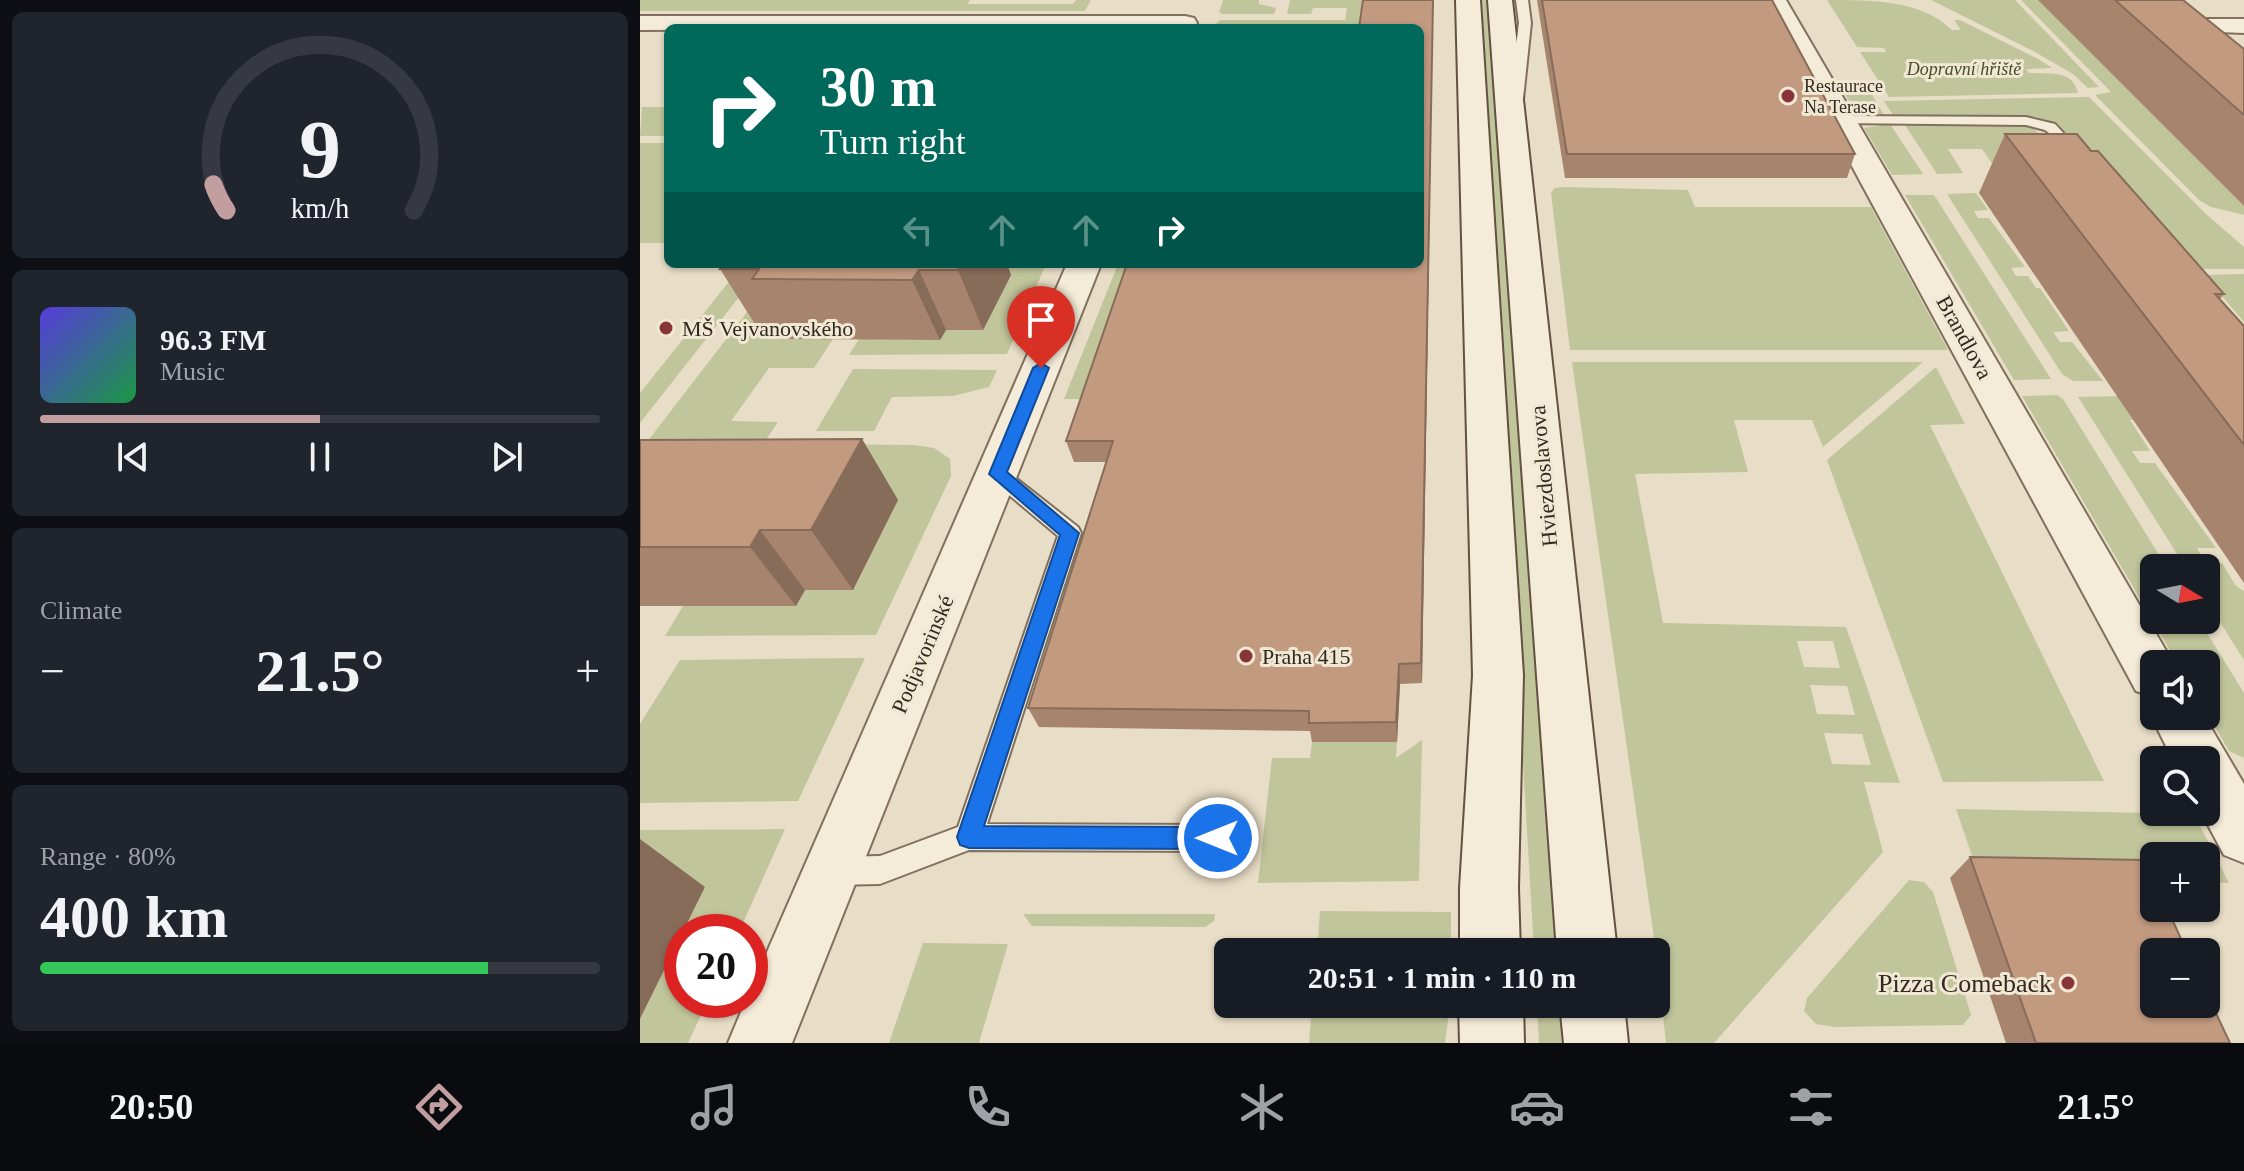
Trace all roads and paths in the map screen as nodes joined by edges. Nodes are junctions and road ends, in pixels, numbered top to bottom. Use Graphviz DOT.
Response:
graph roads {
  1 [pos="1468,0"];
  2 [pos="1500,0"];
  3 [pos="1522,0"];
  4 [pos="1774,0"];
  5 [pos="2178,7"];
  6 [pos="1188,18"];
  7 [pos="640,23"];
  8 [pos="2200,26"];
  9 [pos="2244,26"];
  10 [pos="2233,52"];
  11 [pos="1842,120"];
  12 [pos="1512,136"];
  13 [pos="2060,137"];
  14 [pos="1082,268"];
  15 [pos="997,474"];
  16 [pos="2140,651"];
  17 [pos="2220,794"];
  18 [pos="2244,836"];
  19 [pos="969,837"];
  20 [pos="1218,838"];
  21 [pos="831,871"];
  22 [pos="1490,938"];
  23 [pos="1586,938"];
  24 [pos="1491,1018"];
  25 [pos="1593,1018"];
  26 [pos="760,1043"];
  27 [pos="1492,1043"];
  28 [pos="1596,1043"];
  1 -- 22 [label="street"];
  2 -- 12 [label="street, Hviezdoslavova"];
  3 -- 12 [label="lane"];
  4 -- 11 [label="street, Brandlova"];
  5 -- 8 [label="street"];
  6 -- 7 [label="street"];
  8 -- 9 [label="street"];
  8 -- 10 [label="street"];
  11 -- 13 [label="lane"];
  11 -- 16 [label="street, Brandlova"];
  12 -- 23 [label="street, Hviezdoslavova"];
  14 -- 15 [label="street, Podjavorinské"];
  15 -- 19 [label="lane"];
  15 -- 21 [label="street, Podjavorinské"];
  17 -- 18 [label="street"];
  19 -- 20 [label="lane"];
  19 -- 21 [label="lane"];
  21 -- 26 [label="street, Podjavorinské"];
  24 -- 27 [label="street"];
  25 -- 28 [label="street"];
}
